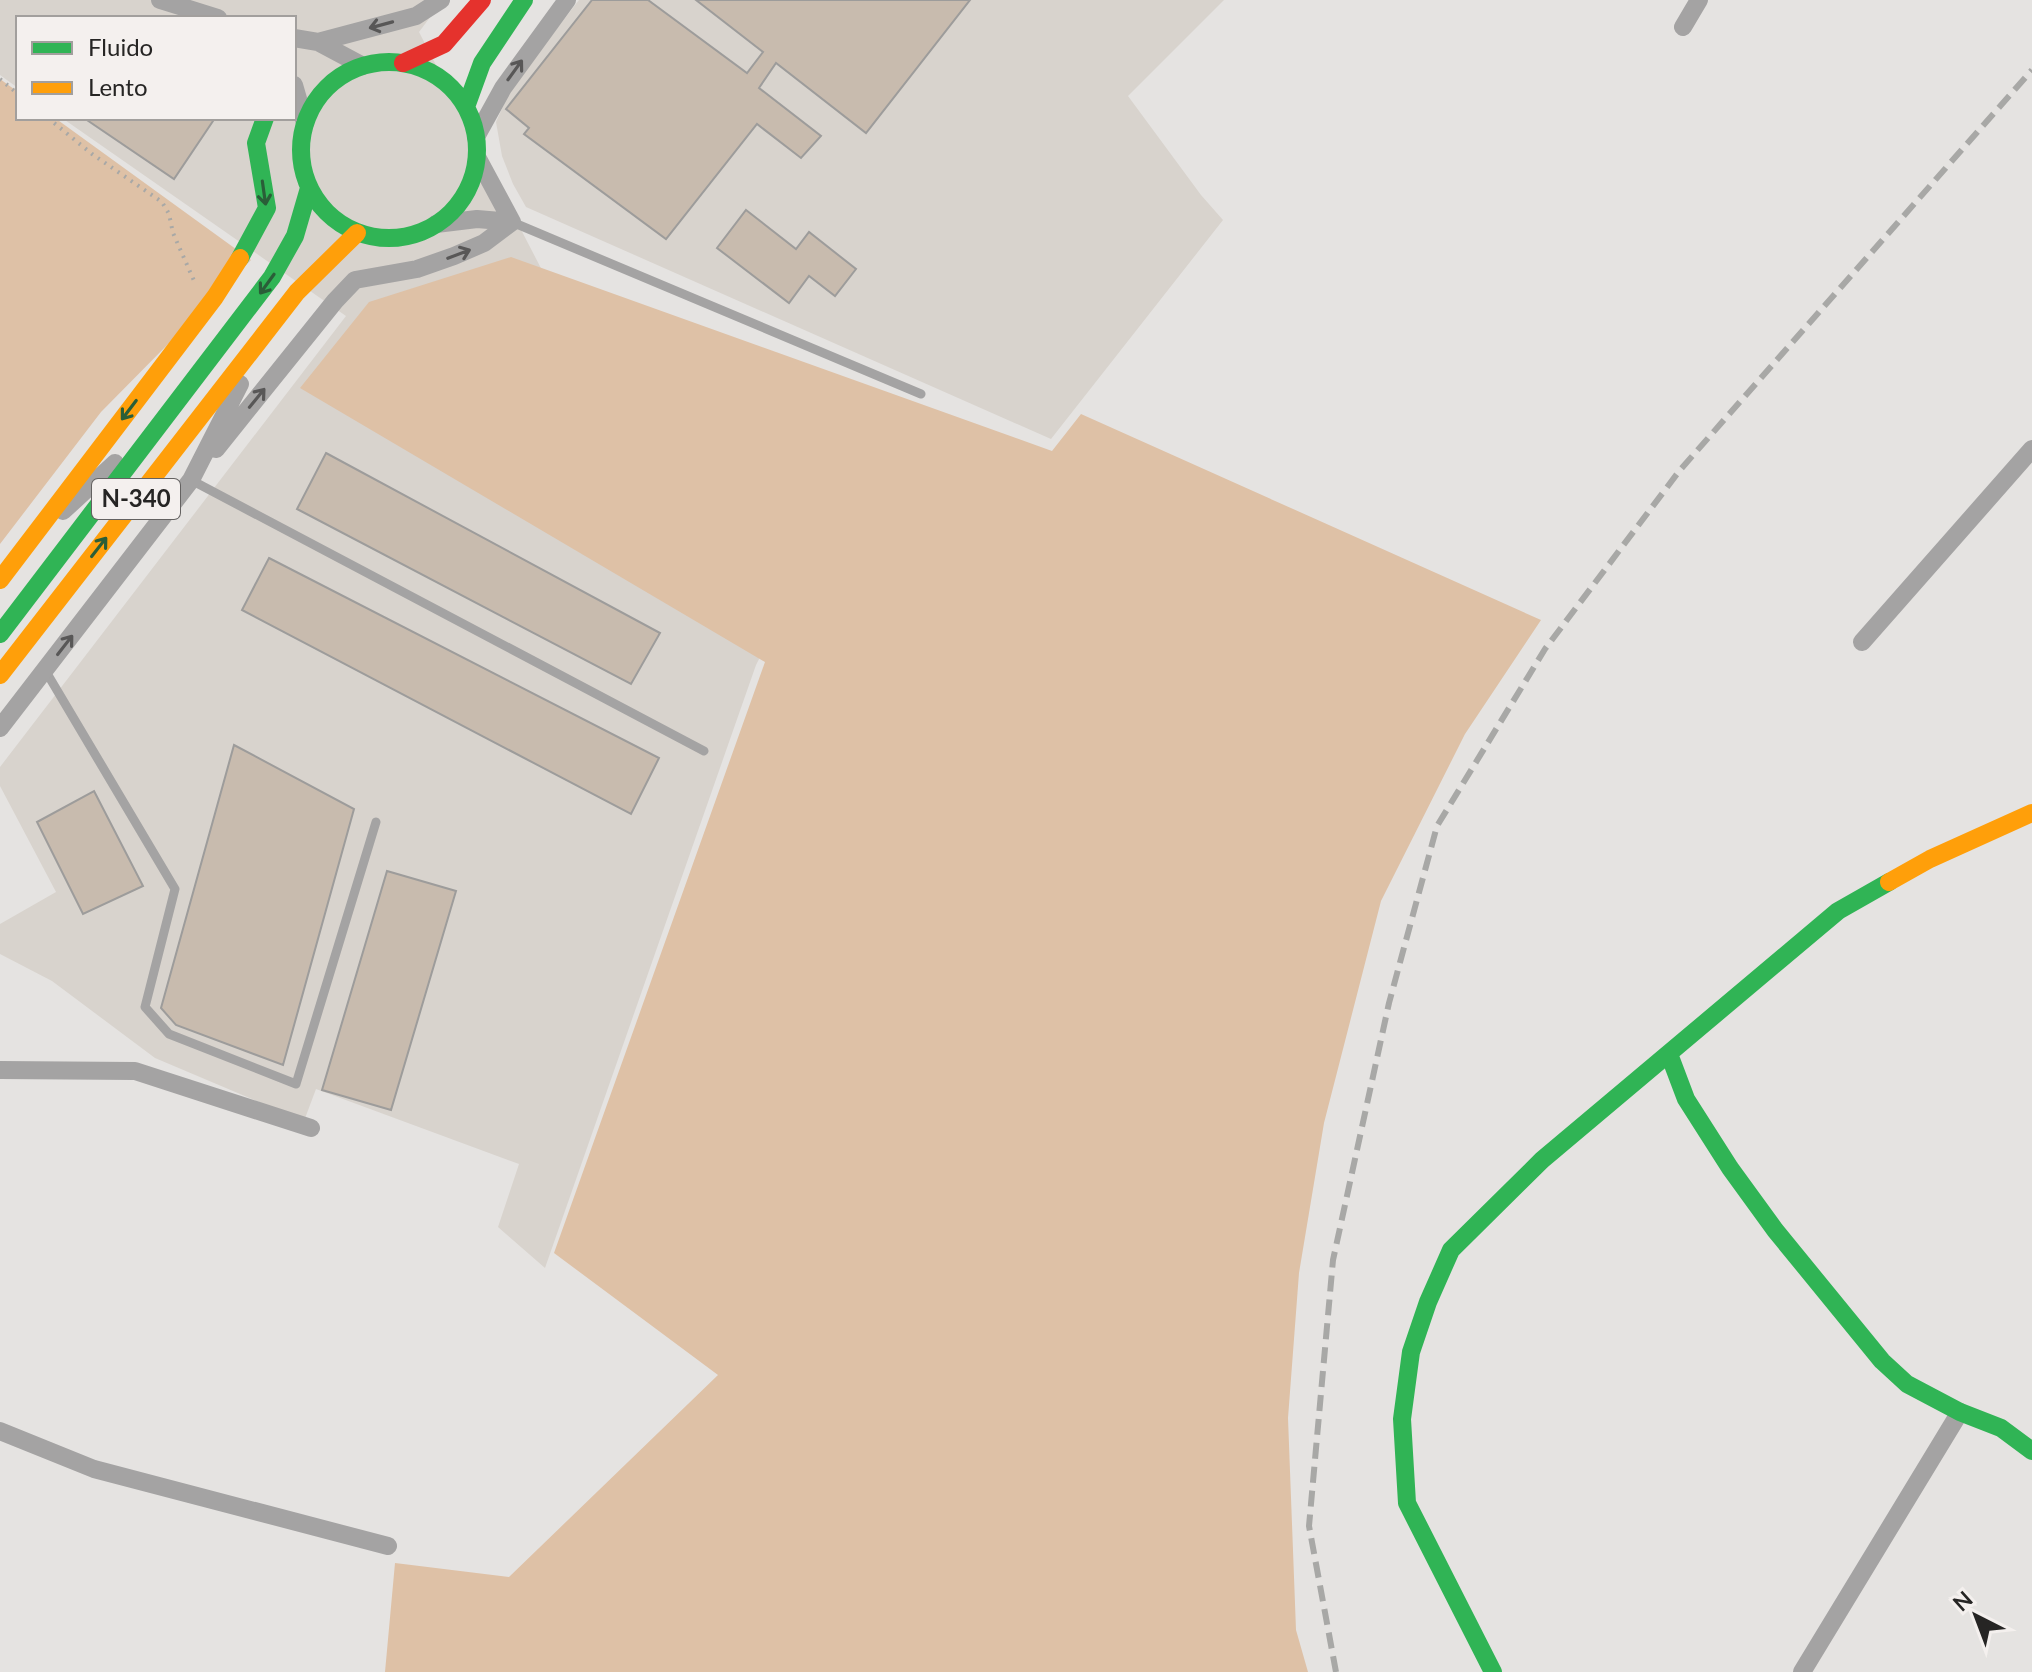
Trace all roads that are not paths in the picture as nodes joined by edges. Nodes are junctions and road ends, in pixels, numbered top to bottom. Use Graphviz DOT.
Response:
graph roads {
  1 [pos="160,0"];
  2 [pos="441,0"];
  3 [pos="482,0"];
  4 [pos="524,0"];
  5 [pos="567,0"];
  6 [pos="1699,0"];
  7 [pos="212,16"];
  8 [pos="1683,27"];
  9 [pos="296,38"];
  10 [pos="318,42"];
  11 [pos="403,63"];
  12 [pos="363,66"];
  13 [pos="296,92"];
  14 [pos="466,107"];
  15 [pos="264,120"];
  16 [pos="305,123"];
  17 [pos="476,137"];
  18 [pos="477,157"];
  19 [pos="309,188"];
  20 [pos="512,222"];
  21 [pos="436,224"];
  22 [pos="357,233"];
  23 [pos="271,324"];
  24 [pos="921,394"];
  25 [pos="167,415"];
  26 [pos="2032,449"];
  27 [pos="191,480"];
  28 [pos="28,544"];
  29 [pos="0,580"];
  30 [pos="0,634"];
  31 [pos="1862,642"];
  32 [pos="45,670"];
  33 [pos="0,675"];
  34 [pos="0,728"];
  35 [pos="704,751"];
  36 [pos="2032,813"];
  37 [pos="376,822"];
  38 [pos="1669,1054"];
  39 [pos="0,1070"];
  40 [pos="311,1128"];
  41 [pos="1960,1412"];
  42 [pos="0,1431"];
  43 [pos="2032,1451"];
  44 [pos="388,1546"];
  45 [pos="1493,1672"];
  46 [pos="1802,1672"];
  1 -- 7 [label="street"];
  2 -- 10 [label="street, one-way"];
  3 -- 11 [label="main road, N-340"];
  4 -- 14 [label="main road"];
  17 -- 5 [label="street, one-way"];
  6 -- 8 [label="street"];
  9 -- 10 [label="street"];
  10 -- 12 [label="street"];
  11 -- 12 [label="main road, N-340"];
  11 -- 14 [label="main road, N-340"];
  12 -- 16 [label="main road, N-340"];
  13 -- 16 [label="street"];
  14 -- 17 [label="main road, N-340"];
  15 -- 28 [label="main road, one-way"];
  16 -- 19 [label="main road, N-340"];
  17 -- 18 [label="main road, N-340"];
  18 -- 20 [label="street"];
  18 -- 21 [label="main road, N-340"];
  19 -- 22 [label="main road, N-340"];
  19 -- 25 [label="main road, N-340, one-way"];
  20 -- 21 [label="street"];
  20 -- 24 [label="lane"];
  27 -- 20 [label="street, one-way"];
  21 -- 22 [label="main road, N-340"];
  22 -- 23 [label="main road, N-340"];
  23 -- 27 [label="street"];
  33 -- 23 [label="main road, N-340, one-way"];
  25 -- 28 [label="street"];
  25 -- 30 [label="main road, N-340"];
  26 -- 31 [label="street"];
  32 -- 27 [label="street, one-way"];
  27 -- 35 [label="lane"];
  28 -- 29 [label="main road"];
  32 -- 34 [label="street"];
  32 -- 37 [label="lane"];
  36 -- 38 [label="main road"];
  38 -- 41 [label="main road"];
  38 -- 45 [label="main road"];
  39 -- 40 [label="street"];
  41 -- 43 [label="main road"];
  41 -- 46 [label="street"];
  42 -- 44 [label="street"];
}
